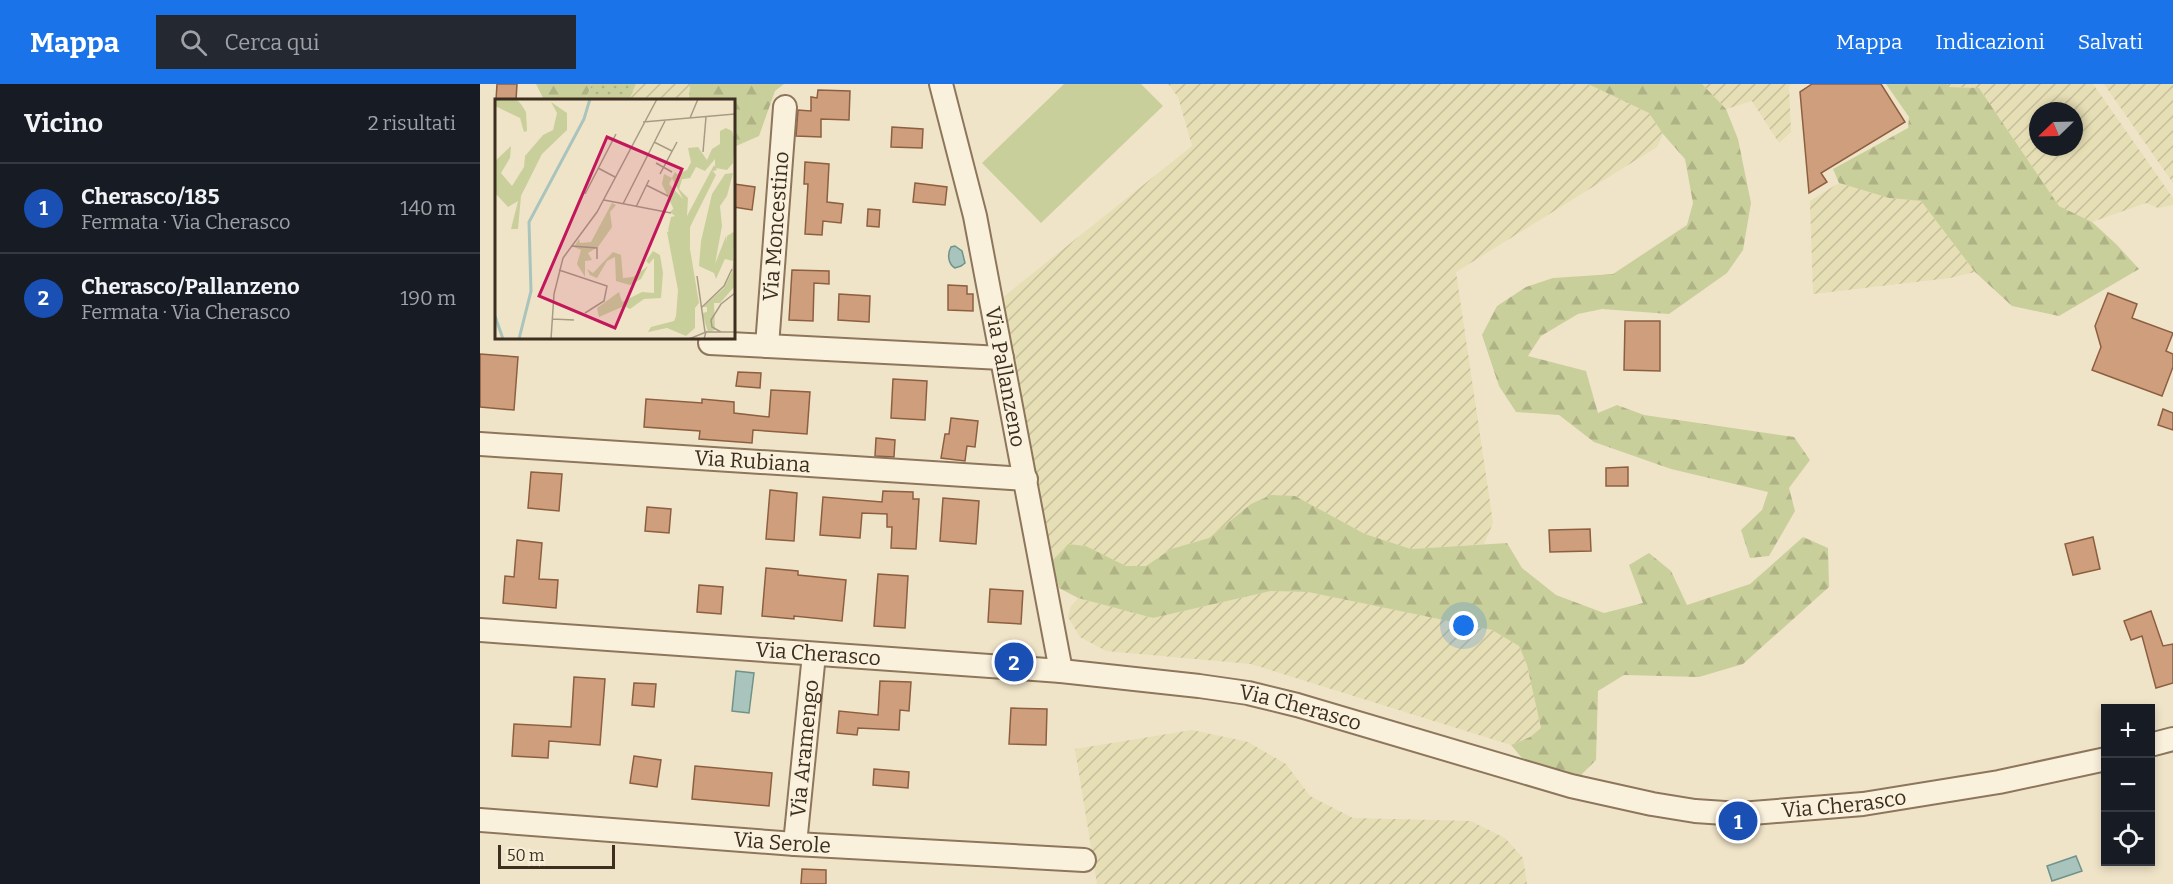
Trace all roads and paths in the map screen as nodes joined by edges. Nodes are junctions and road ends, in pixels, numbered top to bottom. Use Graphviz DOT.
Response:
graph roads {
  1 [pos="941,84"];
  2 [pos="785,107"];
  3 [pos="710,343"];
  4 [pos="767,346"];
  5 [pos="1002,358"];
  6 [pos="480,444"];
  7 [pos="1026,479"];
  8 [pos="480,630"];
  9 [pos="814,654"];
  10 [pos="1061,671"];
  11 [pos="2173,739"];
  12 [pos="2155,744"];
  13 [pos="2101,760"];
  14 [pos="480,820"];
  15 [pos="795,844"];
  16 [pos="1084,860"];
  1 -- 5 [label="street, Via Pallanzeno"];
  2 -- 4 [label="street, Via Moncestino"];
  3 -- 4 [label="street"];
  4 -- 5 [label="street"];
  5 -- 7 [label="street, Via Pallanzeno"];
  6 -- 7 [label="street, Via Rubiana"];
  7 -- 10 [label="street, Via Pallanzeno"];
  8 -- 9 [label="street, Via Cherasco"];
  9 -- 10 [label="street, Via Cherasco"];
  9 -- 15 [label="street, Via Aramengo"];
  10 -- 13 [label="street, Via Cherasco"];
  11 -- 12 [label="street"];
  14 -- 15 [label="street, Via Serole"];
  15 -- 16 [label="street, Via Serole"];
}
